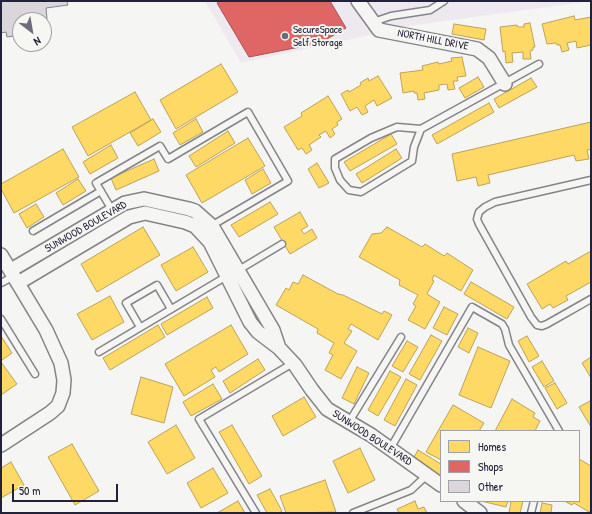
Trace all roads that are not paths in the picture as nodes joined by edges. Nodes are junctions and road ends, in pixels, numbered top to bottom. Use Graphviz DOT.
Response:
graph roads {
  1 [pos="358,1"];
  2 [pos="444,1"];
  3 [pos="372,22"];
  4 [pos="539,64"];
  5 [pos="505,84"];
  6 [pos="421,130"];
  7 [pos="591,180"];
  8 [pos="101,191"];
  9 [pos="113,211"];
  10 [pos="119,222"];
  11 [pos="212,226"];
  12 [pos="33,231"];
  13 [pos="201,232"];
  14 [pos="282,244"];
  15 [pos="1,255"];
  16 [pos="232,273"];
  17 [pos="14,276"];
  18 [pos="1,283"];
  19 [pos="591,299"];
  20 [pos="171,309"];
  21 [pos="1,319"];
  22 [pos="140,327"];
  23 [pos="401,337"];
  24 [pos="99,352"];
  25 [pos="293,362"];
  26 [pos="35,374"];
  27 [pos="350,422"];
  28 [pos="558,430"];
  29 [pos="1,445"];
  30 [pos="390,449"];
  31 [pos="427,475"];
  32 [pos="440,484"];
  33 [pos="465,502"];
  34 [pos="534,502"];
  35 [pos="256,513"];
  36 [pos="353,513"];
  37 [pos="480,513"];
  38 [pos="531,513"];
  1 -- 3 [label="street, NORTH HILL DRIVE"];
  2 -- 3 [label="lane"];
  3 -- 5 [label="street, NORTH HILL DRIVE"];
  4 -- 5 [label="lane"];
  5 -- 6 [label="lane"];
  6 -- 6 [label="lane"];
  7 -- 19 [label="lane"];
  8 -- 9 [label="lane"];
  8 -- 11 [label="lane"];
  8 -- 12 [label="lane"];
  9 -- 10 [label="lane"];
  9 -- 11 [label="street, SUNWOOD BOULEVARD"];
  9 -- 17 [label="street, SUNWOOD BOULEVARD"];
  10 -- 13 [label="street, SUNWOOD BOULEVARD"];
  10 -- 17 [label="street, SUNWOOD BOULEVARD"];
  11 -- 13 [label="lane"];
  11 -- 16 [label="street, SUNWOOD BOULEVARD"];
  13 -- 16 [label="street, SUNWOOD BOULEVARD"];
  14 -- 16 [label="lane"];
  15 -- 17 [label="street"];
  16 -- 20 [label="lane"];
  16 -- 25 [label="street, SUNWOOD BOULEVARD"];
  17 -- 18 [label="lane"];
  17 -- 29 [label="street"];
  20 -- 22 [label="lane"];
  20 -- 22 [label="lane"];
  21 -- 26 [label="lane"];
  22 -- 24 [label="lane"];
  23 -- 27 [label="lane"];
  25 -- 27 [label="street, SUNWOOD BOULEVARD"];
  25 -- 35 [label="lane"];
  27 -- 30 [label="street, SUNWOOD BOULEVARD"];
  28 -- 30 [label="lane"];
  30 -- 31 [label="street, SUNWOOD BOULEVARD"];
  31 -- 32 [label="street, SUNWOOD BOULEVARD"];
  31 -- 36 [label="lane"];
  33 -- 37 [label="street"];
  34 -- 38 [label="lane"];
}
